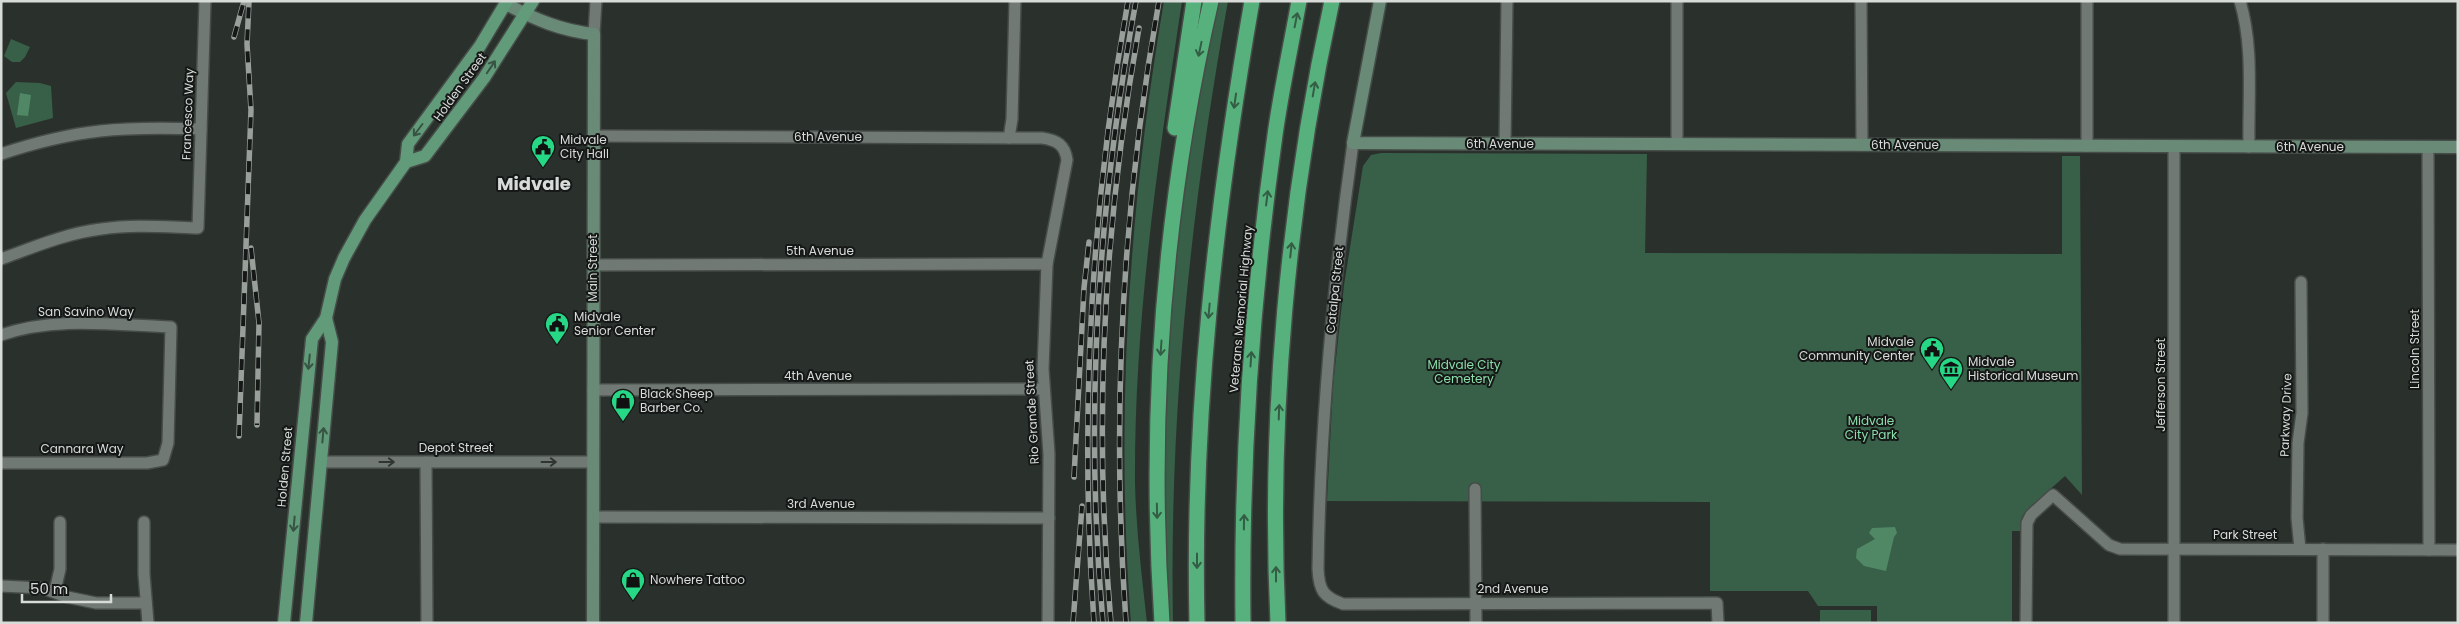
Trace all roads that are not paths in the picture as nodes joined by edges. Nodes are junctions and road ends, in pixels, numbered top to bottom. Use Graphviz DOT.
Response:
graph roads {
  1 [pos="205,1"];
  2 [pos="533,1"];
  3 [pos="596,1"];
  4 [pos="1015,1"];
  5 [pos="1194,1"];
  6 [pos="1211,1"];
  7 [pos="1252,1"];
  8 [pos="1299,1"];
  9 [pos="1332,1"];
  10 [pos="1380,1"];
  11 [pos="1507,1"];
  12 [pos="1677,1"];
  13 [pos="1862,1"];
  14 [pos="2086,1"];
  15 [pos="2240,1"];
  16 [pos="506,3"];
  17 [pos="526,15"];
  18 [pos="594,34"];
  19 [pos="201,129"];
  20 [pos="593,136"];
  21 [pos="1009,138"];
  22 [pos="1353,143"];
  23 [pos="1061,144"];
  24 [pos="1505,144"];
  25 [pos="1677,144"];
  26 [pos="1862,145"];
  27 [pos="2087,146"];
  28 [pos="2174,147"];
  29 [pos="2249,147"];
  30 [pos="2428,147"];
  31 [pos="2458,147"];
  32 [pos="1,154"];
  33 [pos="406,162"];
  34 [pos="1,259"];
  35 [pos="1047,264"];
  36 [pos="593,265"];
  37 [pos="2301,282"];
  38 [pos="326,318"];
  39 [pos="1162,327"];
  40 [pos="1,335"];
  41 [pos="1042,389"];
  42 [pos="593,390"];
  43 [pos="163,460"];
  44 [pos="321,462"];
  45 [pos="426,462"];
  46 [pos="592,462"];
  47 [pos="1,463"];
  48 [pos="1475,489"];
  49 [pos="593,518"];
  50 [pos="1049,518"];
  51 [pos="60,522"];
  52 [pos="144,522"];
  53 [pos="2174,549"];
  54 [pos="2300,549"];
  55 [pos="2323,549"];
  56 [pos="2429,550"];
  57 [pos="2458,550"];
  58 [pos="1319,582"];
  59 [pos="1,586"];
  60 [pos="55,592"];
  61 [pos="146,603"];
  62 [pos="1476,603"];
  63 [pos="148,623"];
  64 [pos="284,623"];
  65 [pos="306,623"];
  66 [pos="427,623"];
  67 [pos="592,623"];
  68 [pos="1048,623"];
  69 [pos="1162,623"];
  70 [pos="1197,623"];
  71 [pos="1243,623"];
  72 [pos="1278,623"];
  73 [pos="1476,623"];
  74 [pos="1718,623"];
  75 [pos="2026,623"];
  76 [pos="2174,623"];
  77 [pos="2323,623"];
  1 -- 19 [label="street, Francesco Way"];
  2 -- 17 [label="main road, Holden Street"];
  3 -- 18 [label="street, Main Street"];
  4 -- 21 [label="street"];
  5 -- 39 [label="highway"];
  6 -- 39 [label="highway, one-way"];
  7 -- 70 [label="highway, one-way"];
  71 -- 8 [label="highway, Veterans Memorial Highway, one-way"];
  72 -- 9 [label="highway, one-way"];
  10 -- 22 [label="street, Catalpa Street"];
  11 -- 24 [label="street"];
  12 -- 25 [label="street"];
  13 -- 26 [label="street"];
  14 -- 27 [label="street"];
  15 -- 29 [label="street"];
  16 -- 17 [label="street"];
  16 -- 33 [label="main road, Holden Street, one-way"];
  17 -- 18 [label="street"];
  33 -- 17 [label="main road, Holden Street, one-way"];
  18 -- 20 [label="street, Main Street"];
  19 -- 32 [label="street"];
  19 -- 34 [label="street, Francesco Way"];
  20 -- 21 [label="street, 6th Avenue"];
  20 -- 36 [label="street, Main Street"];
  21 -- 23 [label="street, 6th Avenue"];
  22 -- 24 [label="street, 6th Avenue"];
  22 -- 58 [label="street, Catalpa Street"];
  23 -- 35 [label="street, Rio Grande Street"];
  24 -- 25 [label="street, 6th Avenue"];
  25 -- 26 [label="street, 6th Avenue"];
  26 -- 27 [label="street, 6th Avenue"];
  27 -- 28 [label="street, 6th Avenue"];
  28 -- 29 [label="street, 6th Avenue"];
  28 -- 53 [label="street, Jefferson Street"];
  29 -- 30 [label="street, 6th Avenue"];
  30 -- 31 [label="street, 6th Avenue"];
  30 -- 56 [label="street, Lincoln Street"];
  33 -- 38 [label="main road, Holden Street"];
  35 -- 36 [label="street, 5th Avenue"];
  35 -- 41 [label="street, Rio Grande Street"];
  36 -- 42 [label="street, Main Street"];
  37 -- 54 [label="street, Parkway Drive"];
  44 -- 38 [label="main road, Holden Street, one-way"];
  38 -- 64 [label="main road, Holden Street, one-way"];
  39 -- 69 [label="highway, one-way"];
  40 -- 43 [label="street, San Savino Way"];
  41 -- 42 [label="street, 4th Avenue"];
  41 -- 50 [label="street, Rio Grande Street"];
  42 -- 46 [label="street, Main Street"];
  43 -- 47 [label="street, Cannara Way"];
  44 -- 45 [label="street, Depot Street, one-way"];
  44 -- 65 [label="main road, Holden Street"];
  45 -- 46 [label="street, Depot Street, one-way"];
  45 -- 66 [label="street"];
  46 -- 49 [label="street, Main Street"];
  48 -- 62 [label="street"];
  49 -- 50 [label="street, 3rd Avenue"];
  49 -- 67 [label="street, Main Street"];
  50 -- 68 [label="street, Rio Grande Street"];
  51 -- 60 [label="street"];
  52 -- 61 [label="street"];
  53 -- 54 [label="street, Park Street"];
  53 -- 75 [label="street, Park Street"];
  53 -- 76 [label="street, Jefferson Street"];
  54 -- 55 [label="street, Park Street"];
  55 -- 56 [label="street, Park Street"];
  55 -- 77 [label="street"];
  56 -- 57 [label="street, Park Street"];
  58 -- 62 [label="street, 2nd Avenue"];
  59 -- 60 [label="street"];
  60 -- 61 [label="street"];
  61 -- 63 [label="street"];
  62 -- 73 [label="street"];
  62 -- 74 [label="street, 2nd Avenue"];
}
